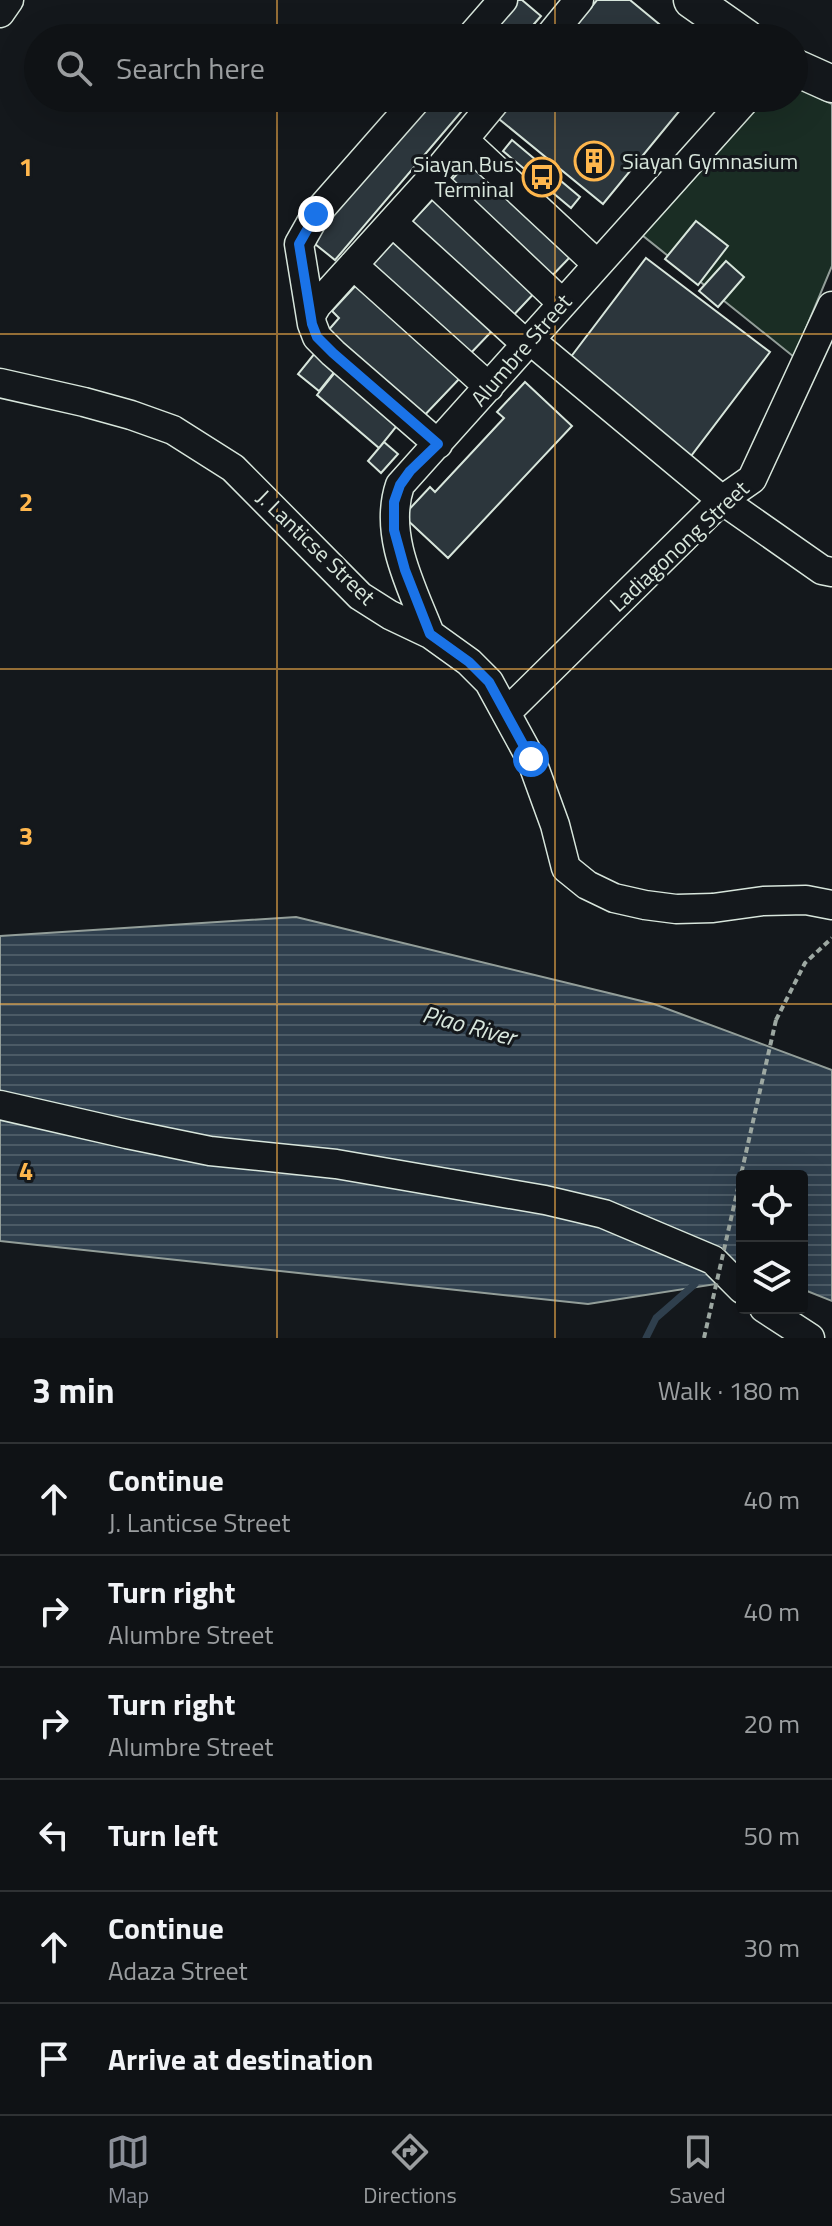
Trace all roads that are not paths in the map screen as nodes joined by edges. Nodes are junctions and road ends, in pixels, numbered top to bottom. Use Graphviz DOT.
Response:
graph roads {
  1 [pos="9,0"];
  2 [pos="503,0"];
  3 [pos="692,0"];
  4 [pos="573,2"];
  5 [pos="0,13"];
  6 [pos="482,24"];
  7 [pos="558,24"];
  8 [pos="726,24"];
  9 [pos="808,73"];
  10 [pos="832,84"];
  11 [pos="406,112"];
  12 [pos="487,112"];
  13 [pos="734,112"];
  14 [pos="464,140"];
  15 [pos="431,179"];
  16 [pos="392,222"];
  17 [pos="302,240"];
  18 [pos="597,264"];
  19 [pos="348,270"];
  20 [pos="562,303"];
  21 [pos="832,306"];
  22 [pos="311,315"];
  23 [pos="528,342"];
  24 [pos="0,383"];
  25 [pos="489,387"];
  26 [pos="438,444"];
  27 [pos="722,500"];
  28 [pos="832,572"];
  29 [pos="430,634"];
  30 [pos="506,713"];
  31 [pos="832,905"];
  32 [pos="0,1105"];
  33 [pos="736,1282"];
  34 [pos="773,1314"];
  35 [pos="810,1338"];
  1 -- 5 [label="street"];
  2 -- 6 [label="street"];
  3 -- 8 [label="main road"];
  4 -- 7 [label="street"];
  9 -- 10 [label="main road"];
  11 -- 17 [label="street"];
  12 -- 14 [label="street"];
  13 -- 18 [label="street, Alumbre Street"];
  14 -- 15 [label="street"];
  14 -- 18 [label="street"];
  15 -- 16 [label="street"];
  15 -- 20 [label="street"];
  16 -- 19 [label="street"];
  16 -- 23 [label="street"];
  17 -- 19 [label="street"];
  17 -- 22 [label="street"];
  18 -- 20 [label="street, Alumbre Street"];
  19 -- 22 [label="street"];
  19 -- 25 [label="street"];
  20 -- 23 [label="street, Alumbre Street"];
  21 -- 27 [label="street, Ladiagonong Street"];
  22 -- 26 [label="street"];
  23 -- 25 [label="street, Alumbre Street"];
  23 -- 27 [label="street"];
  24 -- 29 [label="street, J. Lanticse Street"];
  25 -- 26 [label="street, Alumbre Street"];
  26 -- 29 [label="street, Alumbre Street"];
  27 -- 28 [label="street"];
  27 -- 30 [label="street, Ladiagonong Street"];
  29 -- 30 [label="street, J. Lanticse Street"];
  30 -- 31 [label="street, J. Lanticse Street"];
  32 -- 33 [label="street"];
  34 -- 35 [label="street"];
}
